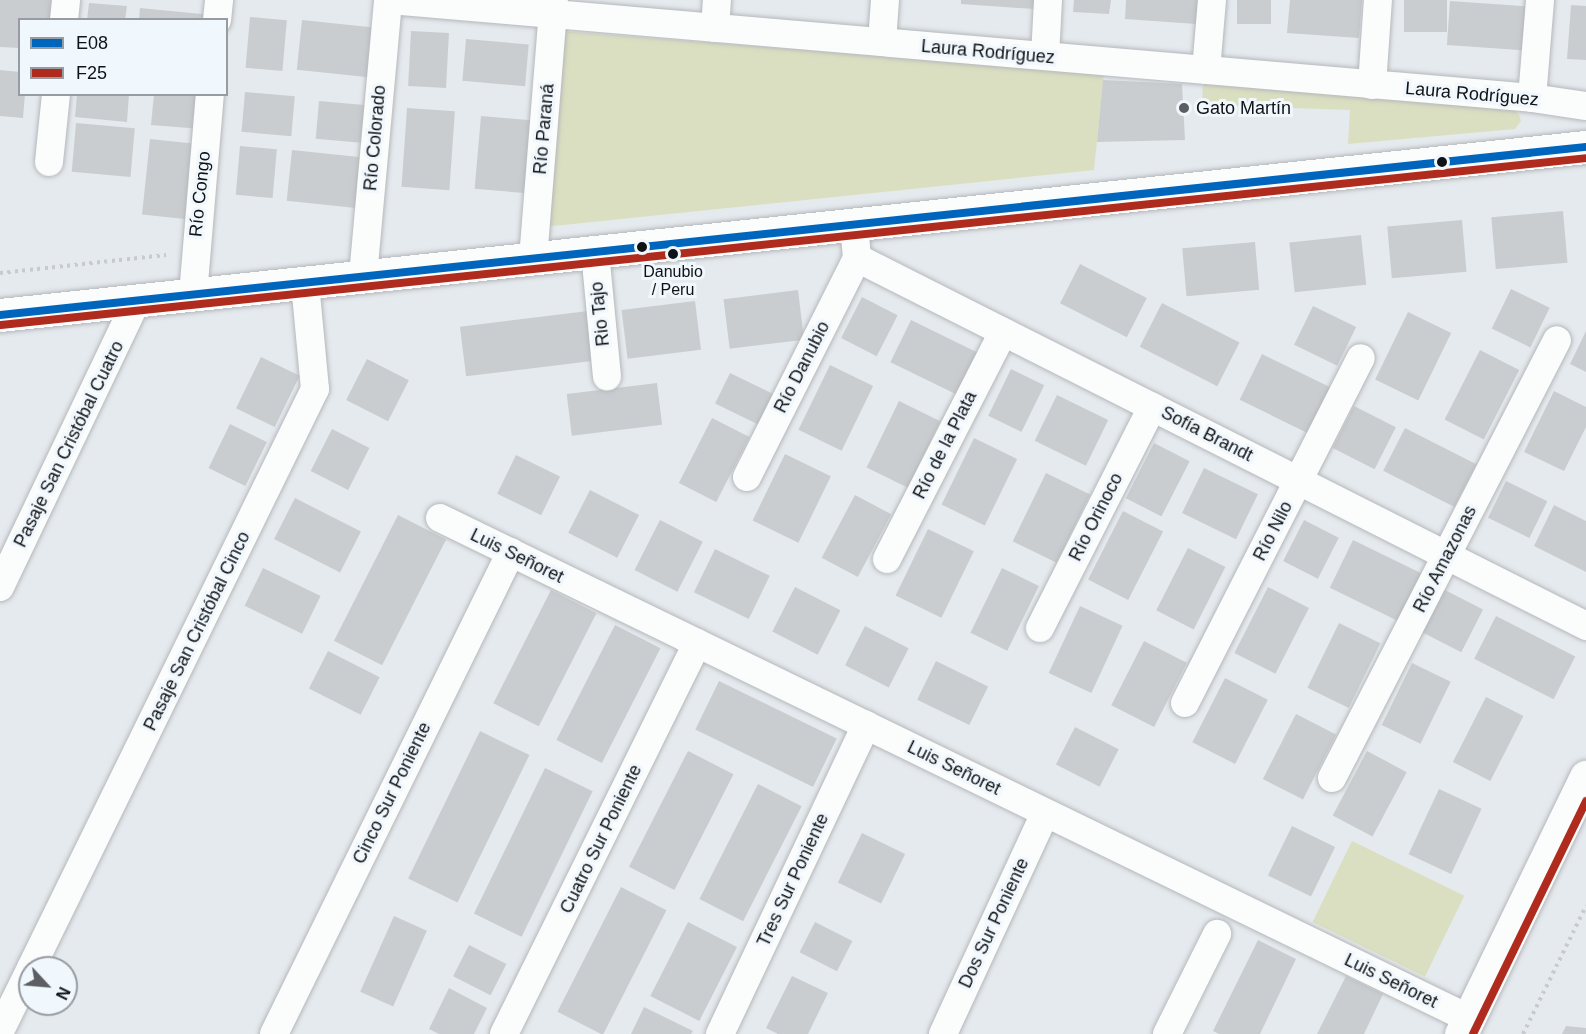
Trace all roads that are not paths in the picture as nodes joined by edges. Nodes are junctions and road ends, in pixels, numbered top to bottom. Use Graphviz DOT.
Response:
graph roads {
  1 [pos="66,0"];
  2 [pos="219,0"];
  3 [pos="389,0"];
  4 [pos="717,0"];
  5 [pos="885,0"];
  6 [pos="1048,0"];
  7 [pos="1212,0"];
  8 [pos="1378,0"];
  9 [pos="1540,0"];
  10 [pos="554,7"];
  11 [pos="64,18"];
  12 [pos="217,18"];
  13 [pos="715,28"];
  14 [pos="882,42"];
  15 [pos="1045,56"];
  16 [pos="1206,70"];
  17 [pos="1372,85"];
  18 [pos="56,96"];
  19 [pos="210,96"];
  20 [pos="1532,98"];
  21 [pos="1586,106"];
  22 [pos="1586,147"];
  23 [pos="49,162"];
  24 [pos="854,224"];
  25 [pos="595,252"];
  26 [pos="857,258"];
  27 [pos="533,259"];
  28 [pos="363,276"];
  29 [pos="305,283"];
  30 [pos="193,295"];
  31 [pos="137,300"];
  32 [pos="0,315"];
  33 [pos="1003,332"];
  34 [pos="1557,340"];
  35 [pos="1361,358"];
  36 [pos="607,376"];
  37 [pos="1152,407"];
  38 [pos="747,477"];
  39 [pos="1298,481"];
  40 [pos="440,518"];
  41 [pos="511,552"];
  42 [pos="1446,555"];
  43 [pos="887,559"];
  44 [pos="0,587"];
  45 [pos="1586,626"];
  46 [pos="1040,628"];
  47 [pos="697,643"];
  48 [pos="1185,703"];
  49 [pos="866,725"];
  50 [pos="1586,777"];
  51 [pos="1332,778"];
  52 [pos="1046,813"];
  53 [pos="1217,934"];
  54 [pos="37,956"];
  55 [pos="18,995"];
  56 [pos="1464,1026"];
  57 [pos="0,1031"];
  58 [pos="274,1034"];
  59 [pos="504,1034"];
  60 [pos="720,1034"];
  61 [pos="943,1034"];
  62 [pos="1167,1034"];
  1 -- 11 [label="street"];
  2 -- 12 [label="street"];
  3 -- 10 [label="street, Laura Rodríguez"];
  3 -- 28 [label="street, Río Colorado"];
  4 -- 13 [label="street"];
  5 -- 14 [label="street"];
  6 -- 15 [label="street"];
  7 -- 16 [label="street"];
  8 -- 17 [label="street"];
  9 -- 20 [label="street"];
  10 -- 13 [label="street, Laura Rodríguez"];
  10 -- 27 [label="street, Río Paraná"];
  13 -- 14 [label="street, Laura Rodríguez"];
  14 -- 15 [label="street, Laura Rodríguez"];
  15 -- 16 [label="street, Laura Rodríguez"];
  16 -- 17 [label="street, Laura Rodríguez"];
  17 -- 20 [label="street, Laura Rodríguez"];
  18 -- 23 [label="street"];
  19 -- 30 [label="street, Río Congo"];
  20 -- 21 [label="street, Laura Rodríguez"];
  22 -- 24 [label="street"];
  24 -- 25 [label="street"];
  24 -- 26 [label="street"];
  25 -- 27 [label="street"];
  25 -- 36 [label="street, Rio Tajo"];
  26 -- 33 [label="street, Sofía Brandt"];
  26 -- 38 [label="street, Río Danubio"];
  27 -- 28 [label="street"];
  28 -- 29 [label="street"];
  29 -- 30 [label="street"];
  29 -- 54 [label="street, Pasaje San Cristóbal Cinco"];
  30 -- 31 [label="street"];
  31 -- 32 [label="street"];
  31 -- 44 [label="street, Pasaje San Cristóbal Cuatro"];
  33 -- 37 [label="street, Sofía Brandt"];
  33 -- 43 [label="street, Río de la Plata"];
  34 -- 42 [label="street, Río Amazonas"];
  35 -- 39 [label="street, Río Nilo"];
  37 -- 39 [label="street, Sofía Brandt"];
  37 -- 46 [label="street, Río Orinoco"];
  39 -- 42 [label="street, Sofía Brandt"];
  39 -- 48 [label="street, Río Nilo"];
  40 -- 41 [label="street, Luis Señoret"];
  41 -- 47 [label="street, Luis Señoret"];
  41 -- 58 [label="street, Cinco Sur Poniente"];
  42 -- 45 [label="street, Sofía Brandt"];
  42 -- 51 [label="street, Río Amazonas"];
  47 -- 49 [label="street, Luis Señoret"];
  47 -- 59 [label="street, Cuatro Sur Poniente"];
  49 -- 52 [label="street, Luis Señoret"];
  49 -- 60 [label="street, Tres Sur Poniente"];
  50 -- 56 [label="street"];
  52 -- 56 [label="street, Luis Señoret"];
  52 -- 61 [label="street, Dos Sur Poniente"];
  53 -- 62 [label="street"];
  55 -- 57 [label="street, Pasaje San Cristóbal Cinco"];
}
